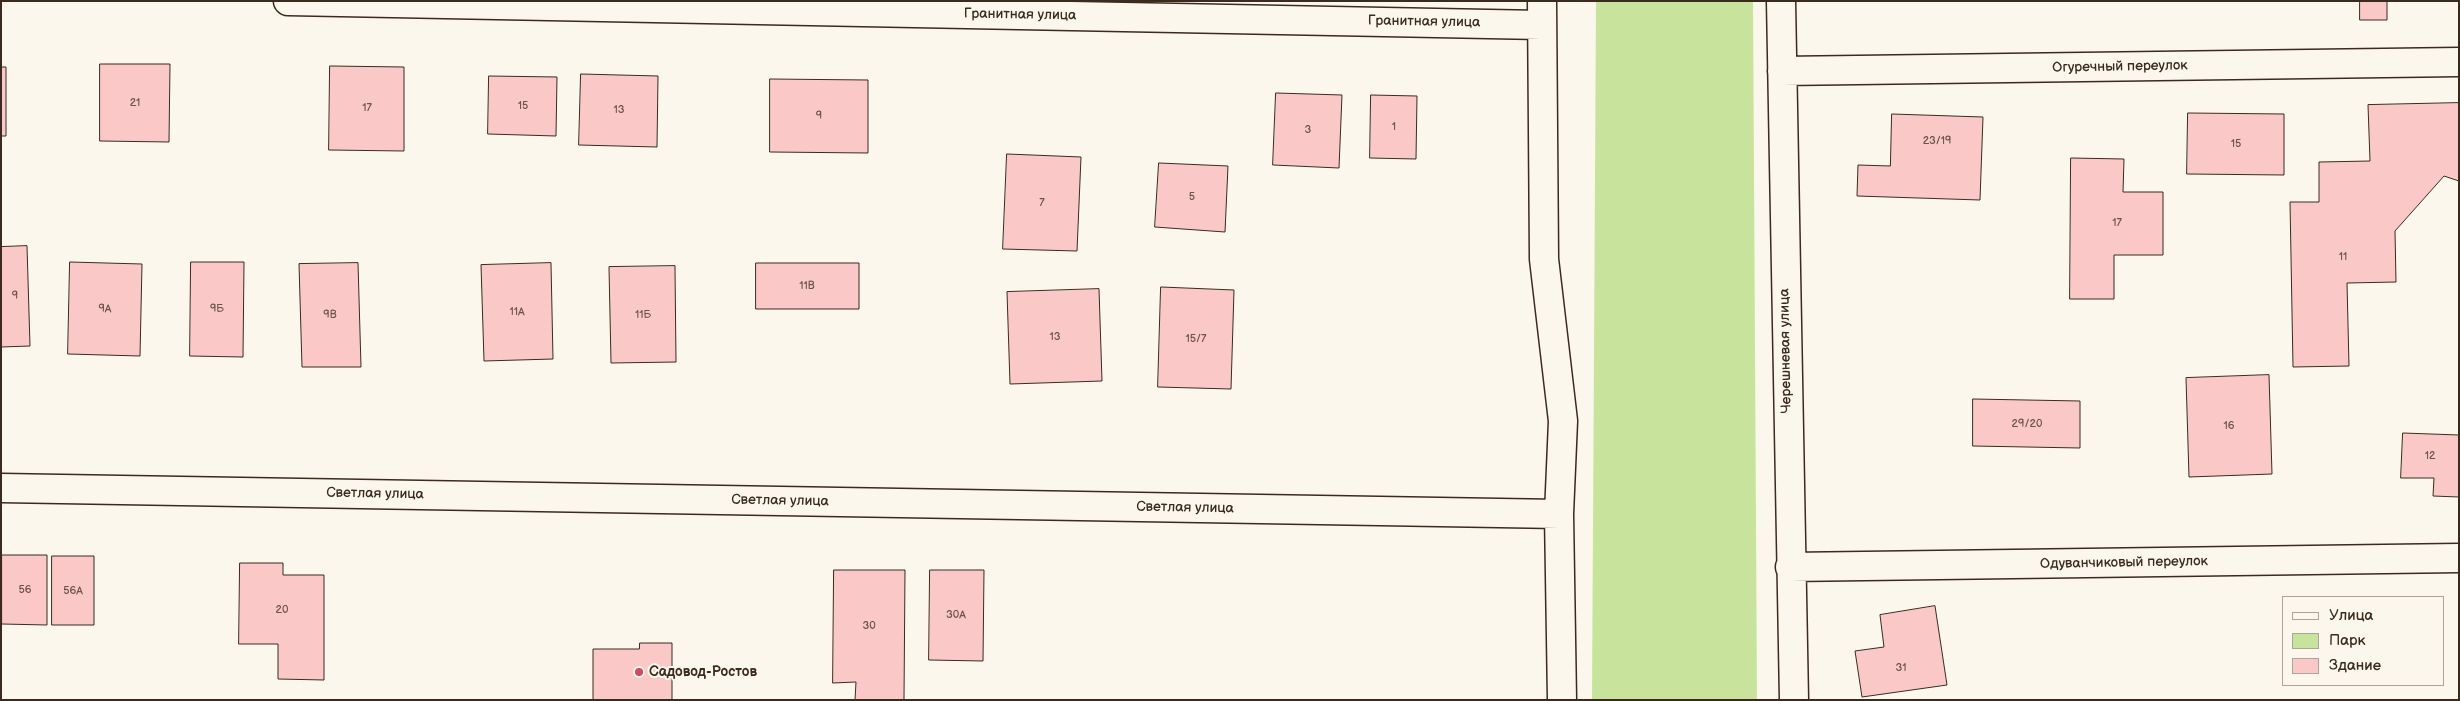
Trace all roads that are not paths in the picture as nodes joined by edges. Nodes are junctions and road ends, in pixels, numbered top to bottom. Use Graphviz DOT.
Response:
graph roads {
  1 [pos="288,1"];
  2 [pos="1781,1"];
  3 [pos="1542,13"];
  4 [pos="2459,62"];
  5 [pos="1782,71"];
  6 [pos="1,488"];
  7 [pos="1559,514"];
  8 [pos="2459,558"];
  9 [pos="1790,567"];
  10 [pos="1562,700"];
  11 [pos="1794,700"];
  1 -- 3 [label="street, Гранитная улица"];
  2 -- 5 [label="street, Черешневая улица"];
  3 -- 7 [label="street"];
  4 -- 5 [label="street, Огуречный переулок"];
  5 -- 9 [label="street, Черешневая улица"];
  6 -- 7 [label="street, Светлая улица"];
  7 -- 10 [label="street"];
  8 -- 9 [label="street, Одуванчиковый переулок"];
  9 -- 11 [label="street, Черешневая улица"];
}
